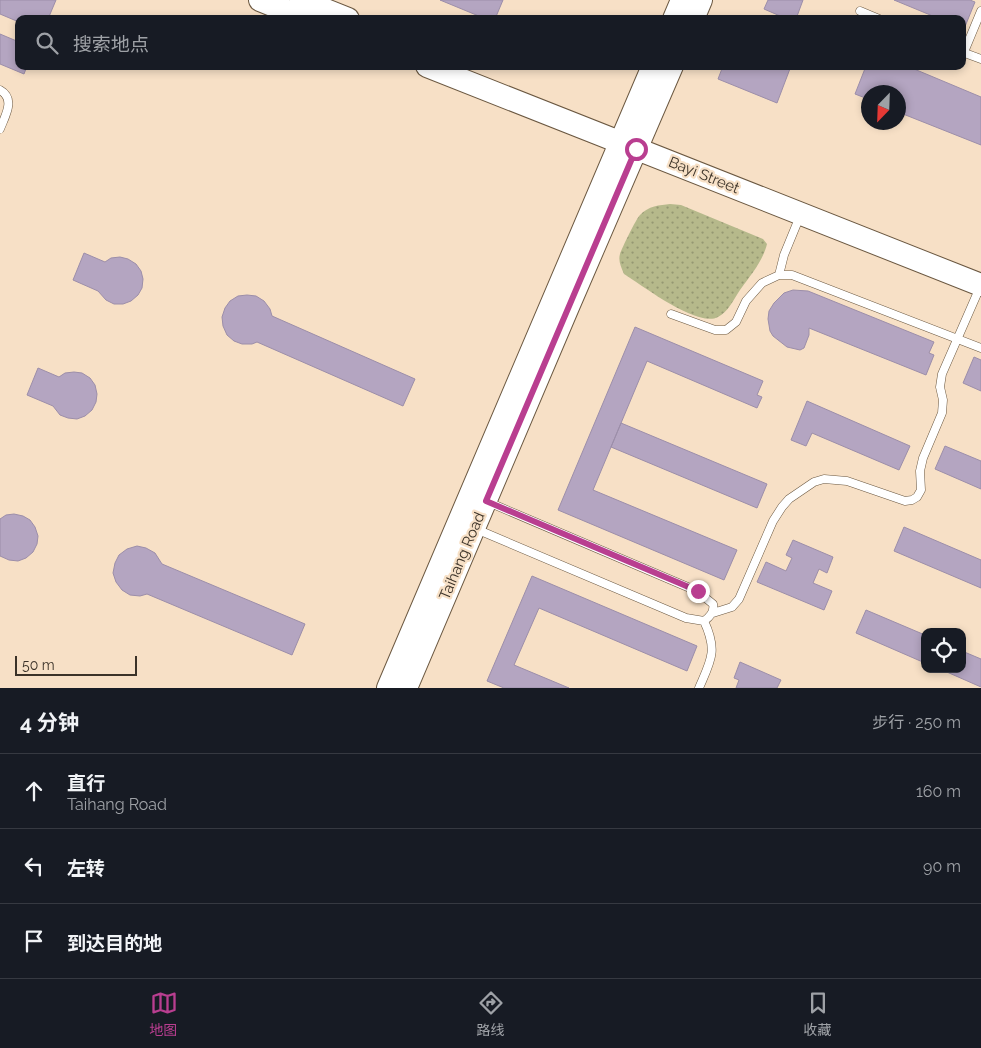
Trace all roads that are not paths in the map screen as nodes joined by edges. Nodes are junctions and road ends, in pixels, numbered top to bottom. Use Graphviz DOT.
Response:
graph roads {
  1 [pos="260,0"];
  2 [pos="301,0"];
  3 [pos="682,0"];
  4 [pos="701,0"];
  5 [pos="860,11"];
  6 [pos="981,11"];
  7 [pos="297,15"];
  8 [pos="338,15"];
  9 [pos="676,15"];
  10 [pos="694,15"];
  11 [pos="870,15"];
  12 [pos="966,45"];
  13 [pos="966,53"];
  14 [pos="981,59"];
  15 [pos="438,70"];
  16 [pos="478,70"];
  17 [pos="652,70"];
  18 [pos="670,70"];
  19 [pos="0,90"];
  20 [pos="0,129"];
  21 [pos="631,139"];
  22 [pos="802,214"];
  23 [pos="981,268"];
  24 [pos="779,276"];
  25 [pos="981,284"];
  26 [pos="671,314"];
  27 [pos="957,338"];
  28 [pos="981,348"];
  29 [pos="486,501"];
  30 [pos="474,528"];
  31 [pos="712,612"];
  32 [pos="704,621"];
  33 [pos="388,688"];
  34 [pos="406,688"];
  35 [pos="699,688"];
  1 -- 7 [label="street"];
  2 -- 8 [label="street"];
  3 -- 9 [label="street"];
  4 -- 10 [label="street"];
  5 -- 11 [label="lane"];
  6 -- 12 [label="lane"];
  13 -- 14 [label="lane"];
  15 -- 21 [label="street, Bayi Street"];
  16 -- 21 [label="street, Bayi Street"];
  17 -- 21 [label="street, Taihang Road"];
  18 -- 21 [label="street, Taihang Road"];
  19 -- 20 [label="lane"];
  21 -- 22 [label="street, Bayi Street"];
  21 -- 23 [label="street, Bayi Street"];
  21 -- 29 [label="street, Taihang Road"];
  21 -- 33 [label="street, Taihang Road"];
  22 -- 24 [label="lane"];
  22 -- 25 [label="street, Bayi Street"];
  24 -- 26 [label="lane"];
  24 -- 27 [label="lane"];
  25 -- 27 [label="lane"];
  27 -- 28 [label="lane"];
  27 -- 31 [label="lane"];
  29 -- 30 [label="street, Taihang Road"];
  29 -- 31 [label="lane"];
  30 -- 32 [label="lane"];
  30 -- 34 [label="street, Taihang Road"];
  31 -- 32 [label="lane"];
  32 -- 35 [label="lane"];
}
